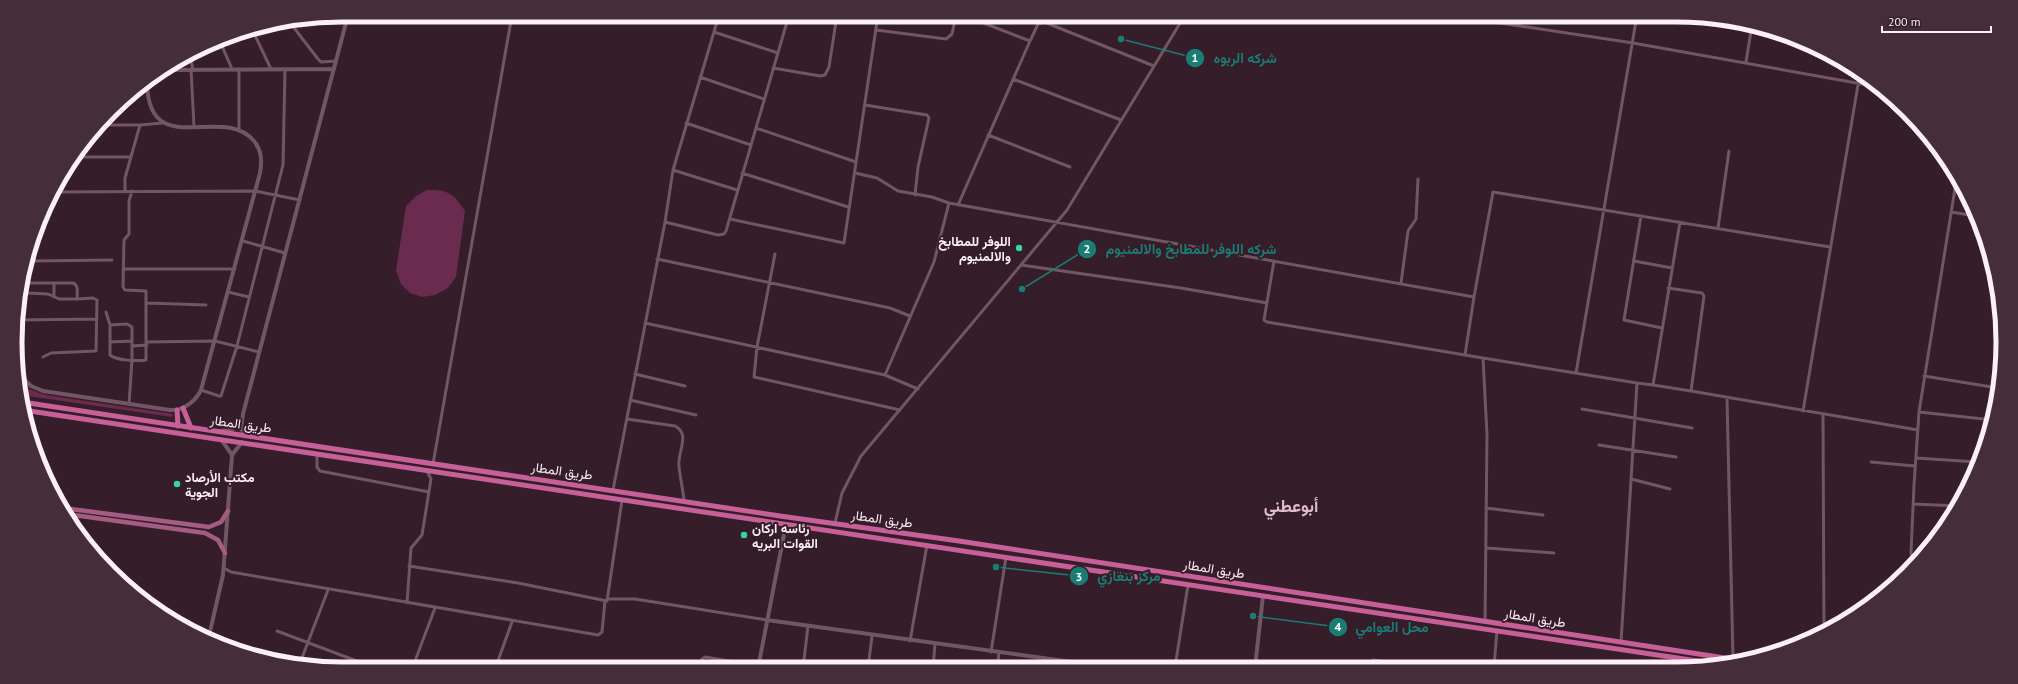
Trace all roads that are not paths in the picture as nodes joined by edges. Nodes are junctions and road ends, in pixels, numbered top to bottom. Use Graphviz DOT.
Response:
graph roads {
  1 [pos="345,22"];
  2 [pos="511,22"];
  3 [pos="718,22"];
  4 [pos="787,22"];
  5 [pos="836,22"];
  6 [pos="877,22"];
  7 [pos="955,22"];
  8 [pos="981,22"];
  9 [pos="1180,22"];
  10 [pos="1493,22"];
  11 [pos="1520,22"];
  12 [pos="1636,22"];
  13 [pos="293,26"];
  14 [pos="1520,26"];
  15 [pos="876,30"];
  16 [pos="1751,31"];
  17 [pos="714,32"];
  18 [pos="255,34"];
  19 [pos="1030,41"];
  20 [pos="1633,43"];
  21 [pos="222,45"];
  22 [pos="778,52"];
  23 [pos="191,60"];
  24 [pos="336,61"];
  25 [pos="1746,62"];
  26 [pos="1154,66"];
  27 [pos="773,68"];
  28 [pos="192,69"];
  29 [pos="232,69"];
  30 [pos="240,69"];
  31 [pos="271,69"];
  32 [pos="334,69"];
  33 [pos="174,70"];
  34 [pos="285,70"];
  35 [pos="700,77"];
  36 [pos="1013,79"];
  37 [pos="1859,79"];
  38 [pos="1858,83"];
  39 [pos="1866,85"];
  40 [pos="148,88"];
  41 [pos="764,99"];
  42 [pos="865,105"];
  43 [pos="1121,120"];
  44 [pos="162,122"];
  45 [pos="686,123"];
  46 [pos="110,125"];
  47 [pos="140,125"];
  48 [pos="194,127"];
  49 [pos="756,128"];
  50 [pos="239,129"];
  51 [pos="988,135"];
  52 [pos="751,145"];
  53 [pos="1729,151"];
  54 [pos="81,157"];
  55 [pos="131,157"];
  56 [pos="856,162"];
  57 [pos="1070,167"];
  58 [pos="673,170"];
  59 [pos="742,173"];
  60 [pos="855,173"];
  61 [pos="1418,180"];
  62 [pos="1955,186"];
  63 [pos="737,190"];
  64 [pos="125,191"];
  65 [pos="132,191"];
  66 [pos="255,191"];
  67 [pos="60,192"];
  68 [pos="276,195"];
  69 [pos="915,195"];
  70 [pos="300,200"];
  71 [pos="949,203"];
  72 [pos="958,205"];
  73 [pos="848,207"];
  74 [pos="1603,211"];
  75 [pos="1951,212"];
  76 [pos="1970,215"];
  77 [pos="1641,216"];
  78 [pos="730,219"];
  79 [pos="665,222"];
  80 [pos="1680,222"];
  81 [pos="1057,223"];
  82 [pos="1718,228"];
  83 [pos="243,241"];
  84 [pos="262,246"];
  85 [pos="1830,247"];
  86 [pos="285,253"];
  87 [pos="775,254"];
  88 [pos="657,259"];
  89 [pos="112,260"];
  90 [pos="33,261"];
  91 [pos="1274,261"];
  92 [pos="1634,261"];
  93 [pos="1021,265"];
  94 [pos="1672,268"];
  95 [pos="123,269"];
  96 [pos="235,269"];
  97 [pos="770,282"];
  98 [pos="28,283"];
  99 [pos="54,283"];
  100 [pos="1401,283"];
  101 [pos="1668,288"];
  102 [pos="26,291"];
  103 [pos="228,292"];
  104 [pos="54,296"];
  105 [pos="249,296"];
  106 [pos="1474,297"];
  107 [pos="77,298"];
  108 [pos="147,303"];
  109 [pos="1267,303"];
  110 [pos="206,305"];
  111 [pos="106,312"];
  112 [pos="910,316"];
  113 [pos="97,319"];
  114 [pos="23,320"];
  115 [pos="644,323"];
  116 [pos="110,325"];
  117 [pos="1662,328"];
  118 [pos="132,341"];
  119 [pos="215,341"];
  120 [pos="110,342"];
  121 [pos="147,343"];
  122 [pos="132,346"];
  123 [pos="237,346"];
  124 [pos="757,347"];
  125 [pos="259,352"];
  126 [pos="1465,355"];
  127 [pos="43,357"];
  128 [pos="1483,358"];
  129 [pos="132,360"];
  130 [pos="1576,373"];
  131 [pos="635,374"];
  132 [pos="885,375"];
  133 [pos="1924,376"];
  134 [pos="25,382"];
  135 [pos="1638,383"];
  136 [pos="685,386"];
  137 [pos="1653,386"];
  138 [pos="1993,387"];
  139 [pos="918,389"];
  140 [pos="201,390"];
  141 [pos="1691,391"];
  142 [pos="1727,399"];
  143 [pos="630,400"];
  144 [pos="28,403"];
  145 [pos="129,404"];
  146 [pos="183,408"];
  147 [pos="1582,409"];
  148 [pos="176,410"];
  149 [pos="900,410"];
  150 [pos="30,411"];
  151 [pos="1803,411"];
  152 [pos="1919,412"];
  153 [pos="243,414"];
  154 [pos="696,415"];
  155 [pos="1822,415"];
  156 [pos="1635,418"];
  157 [pos="627,419"];
  158 [pos="1986,419"];
  159 [pos="178,426"];
  160 [pos="191,428"];
  161 [pos="1692,428"];
  162 [pos="1918,430"];
  163 [pos="213,431"];
  164 [pos="250,436"];
  165 [pos="221,439"];
  166 [pos="242,442"];
  167 [pos="1598,445"];
  168 [pos="1633,450"];
  169 [pos="317,454"];
  170 [pos="232,455"];
  171 [pos="1676,456"];
  172 [pos="1916,458"];
  173 [pos="1871,462"];
  174 [pos="1973,462"];
  175 [pos="433,464"];
  176 [pos="1915,466"];
  177 [pos="427,470"];
  178 [pos="440,472"];
  179 [pos="431,479"];
  180 [pos="1631,479"];
  181 [pos="1670,489"];
  182 [pos="613,490"];
  183 [pos="428,492"];
  184 [pos="622,500"];
  185 [pos="684,501"];
  186 [pos="1913,504"];
  187 [pos="1951,506"];
  188 [pos="1486,508"];
  189 [pos="69,509"];
  190 [pos="228,511"];
  191 [pos="73,515"];
  192 [pos="1544,515"];
  193 [pos="835,523"];
  194 [pos="786,524"];
  195 [pos="927,545"];
  196 [pos="1487,548"];
  197 [pos="225,553"];
  198 [pos="1554,554"];
  199 [pos="1914,556"];
  200 [pos="1006,557"];
  201 [pos="409,566"];
  202 [pos="224,568"];
  203 [pos="231,572"];
  204 [pos="223,575"];
  205 [pos="1188,584"];
  206 [pos="328,590"];
  207 [pos="1263,596"];
  208 [pos="606,600"];
  209 [pos="407,603"];
  210 [pos="435,608"];
  211 [pos="1432,614"];
  212 [pos="767,620"];
  213 [pos="1432,621"];
  214 [pos="512,622"];
  215 [pos="1485,622"];
  216 [pos="808,626"];
  217 [pos="1824,626"];
  218 [pos="1497,630"];
  219 [pos="277,631"];
  220 [pos="210,633"];
  221 [pos="872,636"];
  222 [pos="910,641"];
  223 [pos="308,642"];
  224 [pos="1621,642"];
  225 [pos="935,644"];
  226 [pos="1658,648"];
  227 [pos="991,652"];
  228 [pos="999,653"];
  229 [pos="1658,654"];
  230 [pos="1735,656"];
  231 [pos="1723,658"];
  232 [pos="302,659"];
  233 [pos="732,661"];
  234 [pos="1061,661"];
  235 [pos="1690,661"];
  236 [pos="360,662"];
  237 [pos="415,662"];
  238 [pos="498,662"];
  239 [pos="701,662"];
  240 [pos="736,662"];
  241 [pos="760,662"];
  242 [pos="803,662"];
  243 [pos="869,662"];
  244 [pos="934,662"];
  245 [pos="998,662"];
  246 [pos="1069,662"];
  247 [pos="1176,662"];
  248 [pos="1256,662"];
  249 [pos="1372,662"];
  250 [pos="1386,662"];
  251 [pos="1494,662"];
  1 -- 24 [label="street"];
  2 -- 175 [label="street"];
  3 -- 17 [label="street"];
  4 -- 22 [label="street"];
  5 -- 27 [label="street"];
  6 -- 15 [label="street"];
  7 -- 15 [label="street"];
  8 -- 19 [label="street"];
  9 -- 26 [label="street"];
  10 -- 14 [label="street"];
  11 -- 14 [label="street"];
  12 -- 20 [label="street"];
  13 -- 24 [label="street"];
  14 -- 20 [label="street"];
  15 -- 42 [label="street"];
  16 -- 25 [label="street"];
  17 -- 22 [label="street"];
  17 -- 35 [label="street"];
  18 -- 31 [label="street"];
  19 -- 26 [label="street"];
  19 -- 36 [label="street"];
  20 -- 25 [label="street"];
  20 -- 74 [label="street"];
  21 -- 29 [label="street"];
  22 -- 27 [label="street"];
  23 -- 28 [label="street"];
  24 -- 32 [label="street"];
  25 -- 38 [label="street"];
  26 -- 43 [label="street"];
  27 -- 41 [label="street"];
  28 -- 29 [label="street"];
  28 -- 33 [label="street"];
  28 -- 48 [label="street"];
  29 -- 30 [label="street"];
  30 -- 31 [label="street"];
  30 -- 50 [label="street"];
  31 -- 34 [label="street"];
  32 -- 34 [label="street"];
  32 -- 70 [label="street"];
  34 -- 68 [label="street"];
  35 -- 41 [label="street"];
  35 -- 45 [label="street"];
  36 -- 43 [label="street"];
  36 -- 51 [label="street"];
  37 -- 38 [label="street"];
  38 -- 39 [label="street"];
  38 -- 85 [label="street"];
  40 -- 44 [label="street"];
  41 -- 49 [label="street"];
  42 -- 56 [label="street"];
  42 -- 69 [label="street"];
  43 -- 81 [label="street"];
  44 -- 47 [label="street"];
  44 -- 48 [label="street"];
  45 -- 52 [label="street"];
  45 -- 58 [label="street"];
  46 -- 47 [label="street"];
  47 -- 55 [label="street"];
  48 -- 50 [label="street"];
  49 -- 52 [label="street"];
  49 -- 56 [label="street"];
  50 -- 66 [label="street"];
  51 -- 57 [label="street"];
  51 -- 72 [label="street"];
  52 -- 59 [label="street"];
  53 -- 82 [label="street"];
  54 -- 55 [label="street"];
  55 -- 64 [label="street"];
  56 -- 60 [label="street"];
  58 -- 63 [label="street"];
  58 -- 79 [label="street"];
  59 -- 63 [label="street"];
  59 -- 73 [label="street"];
  60 -- 69 [label="street"];
  60 -- 73 [label="street"];
  61 -- 100 [label="street"];
  62 -- 75 [label="street"];
  63 -- 78 [label="street"];
  64 -- 65 [label="street"];
  64 -- 67 [label="street"];
  65 -- 66 [label="street"];
  65 -- 95 [label="street"];
  66 -- 68 [label="street"];
  66 -- 83 [label="street"];
  68 -- 70 [label="street"];
  68 -- 84 [label="street"];
  69 -- 71 [label="street"];
  70 -- 86 [label="street"];
  71 -- 72 [label="street"];
  71 -- 112 [label="street"];
  72 -- 81 [label="street"];
  73 -- 78 [label="street"];
  74 -- 77 [label="street"];
  74 -- 106 [label="street"];
  74 -- 130 [label="street"];
  75 -- 76 [label="street"];
  75 -- 133 [label="street"];
  77 -- 80 [label="street"];
  77 -- 92 [label="street"];
  78 -- 79 [label="street"];
  79 -- 88 [label="street"];
  80 -- 82 [label="street"];
  80 -- 94 [label="street"];
  81 -- 91 [label="street"];
  81 -- 93 [label="street"];
  82 -- 85 [label="street"];
  83 -- 84 [label="street"];
  83 -- 96 [label="street"];
  84 -- 86 [label="street"];
  84 -- 105 [label="street"];
  85 -- 151 [label="street"];
  86 -- 125 [label="street"];
  87 -- 97 [label="street"];
  88 -- 97 [label="street"];
  88 -- 115 [label="street"];
  89 -- 90 [label="street"];
  91 -- 100 [label="street"];
  91 -- 109 [label="street"];
  92 -- 94 [label="street"];
  92 -- 117 [label="street"];
  93 -- 109 [label="street"];
  93 -- 139 [label="street"];
  94 -- 101 [label="street"];
  95 -- 96 [label="street"];
  95 -- 108 [label="street"];
  96 -- 103 [label="street"];
  97 -- 112 [label="street"];
  97 -- 124 [label="street"];
  98 -- 99 [label="street"];
  99 -- 104 [label="street"];
  99 -- 107 [label="street"];
  100 -- 106 [label="street"];
  101 -- 117 [label="street"];
  101 -- 141 [label="street"];
  102 -- 104 [label="street"];
  103 -- 105 [label="street"];
  103 -- 119 [label="street"];
  104 -- 107 [label="street"];
  105 -- 123 [label="street"];
  106 -- 126 [label="street"];
  107 -- 113 [label="street"];
  108 -- 110 [label="street"];
  108 -- 121 [label="street"];
  109 -- 126 [label="street"];
  111 -- 116 [label="street"];
  112 -- 132 [label="street"];
  113 -- 114 [label="street"];
  113 -- 127 [label="street"];
  115 -- 124 [label="street"];
  115 -- 131 [label="street"];
  116 -- 118 [label="street"];
  116 -- 120 [label="street"];
  117 -- 137 [label="street"];
  118 -- 120 [label="street"];
  118 -- 122 [label="street"];
  119 -- 121 [label="street"];
  119 -- 123 [label="street"];
  119 -- 140 [label="street"];
  120 -- 129 [label="street"];
  121 -- 122 [label="street"];
  121 -- 129 [label="street"];
  122 -- 129 [label="street"];
  123 -- 125 [label="street"];
  123 -- 140 [label="street"];
  124 -- 132 [label="street"];
  124 -- 149 [label="street"];
  125 -- 153 [label="street"];
  126 -- 128 [label="street"];
  128 -- 130 [label="street"];
  128 -- 188 [label="street"];
  129 -- 145 [label="street"];
  130 -- 135 [label="street"];
  131 -- 136 [label="street"];
  131 -- 143 [label="street"];
  132 -- 139 [label="street"];
  133 -- 138 [label="street"];
  133 -- 152 [label="street"];
  134 -- 145 [label="street"];
  135 -- 137 [label="street"];
  135 -- 156 [label="street"];
  137 -- 141 [label="street"];
  139 -- 149 [label="street"];
  140 -- 146 [label="street"];
  141 -- 142 [label="street"];
  142 -- 151 [label="street"];
  142 -- 230 [label="street"];
  143 -- 154 [label="street"];
  143 -- 157 [label="street"];
  144 -- 159 [label="highway, طريق المطار"];
  145 -- 148 [label="street"];
  146 -- 148 [label="street"];
  146 -- 160 [label="highway"];
  147 -- 156 [label="street"];
  148 -- 159 [label="highway"];
  149 -- 193 [label="street"];
  150 -- 165 [label="highway, طريق المطار"];
  151 -- 155 [label="street"];
  152 -- 158 [label="street"];
  152 -- 162 [label="street"];
  153 -- 163 [label="street"];
  153 -- 164 [label="street"];
  155 -- 162 [label="street"];
  155 -- 217 [label="street"];
  156 -- 161 [label="street"];
  156 -- 168 [label="street"];
  157 -- 182 [label="street"];
  157 -- 185 [label="street"];
  159 -- 160 [label="highway, طريق المطار"];
  160 -- 163 [label="highway, طريق المطار"];
  162 -- 172 [label="street"];
  163 -- 164 [label="highway, طريق المطار"];
  164 -- 175 [label="highway, طريق المطار"];
  165 -- 166 [label="highway, طريق المطار"];
  165 -- 170 [label="street"];
  166 -- 169 [label="highway, طريق المطار"];
  166 -- 170 [label="street"];
  167 -- 168 [label="street"];
  168 -- 171 [label="street"];
  168 -- 180 [label="street"];
  169 -- 177 [label="highway, طريق المطار"];
  169 -- 183 [label="street"];
  170 -- 190 [label="street"];
  172 -- 174 [label="street"];
  172 -- 176 [label="street"];
  173 -- 176 [label="street"];
  175 -- 182 [label="highway, طريق المطار"];
  176 -- 186 [label="street"];
  177 -- 178 [label="highway, طريق المطار"];
  177 -- 179 [label="street"];
  178 -- 179 [label="street"];
  178 -- 184 [label="highway, طريق المطار"];
  179 -- 183 [label="street"];
  180 -- 181 [label="street"];
  180 -- 224 [label="street"];
  182 -- 185 [label="highway, طريق المطار"];
  183 -- 201 [label="street"];
  184 -- 194 [label="highway, طريق المطار"];
  184 -- 208 [label="street"];
  185 -- 193 [label="highway, طريق المطار"];
  186 -- 187 [label="street"];
  186 -- 199 [label="street"];
  188 -- 192 [label="street"];
  188 -- 196 [label="street"];
  189 -- 190 [label="main road"];
  190 -- 197 [label="street"];
  191 -- 197 [label="main road"];
  193 -- 211 [label="highway, طريق المطار"];
  194 -- 195 [label="highway, طريق المطار"];
  194 -- 212 [label="street"];
  195 -- 200 [label="highway, طريق المطار"];
  195 -- 222 [label="street"];
  196 -- 198 [label="street"];
  196 -- 215 [label="street"];
  197 -- 202 [label="street"];
  200 -- 205 [label="highway, طريق المطار"];
  200 -- 227 [label="street"];
  201 -- 208 [label="street"];
  201 -- 209 [label="street"];
  202 -- 203 [label="street"];
  202 -- 204 [label="street"];
  203 -- 204 [label="street"];
  203 -- 206 [label="street"];
  204 -- 220 [label="street"];
  205 -- 207 [label="highway, طريق المطار"];
  205 -- 247 [label="street"];
  206 -- 209 [label="street"];
  206 -- 223 [label="street"];
  207 -- 213 [label="highway, طريق المطار"];
  207 -- 248 [label="street"];
  208 -- 212 [label="street"];
  208 -- 214 [label="street"];
  209 -- 210 [label="street"];
  210 -- 214 [label="street"];
  210 -- 237 [label="street"];
  211 -- 213 [label="highway"];
  211 -- 215 [label="highway, طريق المطار"];
  212 -- 216 [label="street"];
  212 -- 241 [label="street"];
  213 -- 218 [label="highway, طريق المطار"];
  214 -- 238 [label="street"];
  215 -- 224 [label="highway, طريق المطار"];
  216 -- 221 [label="street"];
  216 -- 242 [label="street"];
  218 -- 229 [label="highway, طريق المطار"];
  218 -- 251 [label="street"];
  219 -- 223 [label="street"];
  221 -- 222 [label="street"];
  221 -- 243 [label="street"];
  222 -- 225 [label="street"];
  223 -- 232 [label="street"];
  223 -- 236 [label="street"];
  224 -- 226 [label="highway, طريق المطار"];
  225 -- 227 [label="street"];
  225 -- 244 [label="street"];
  226 -- 229 [label="highway"];
  226 -- 231 [label="highway, طريق المطار"];
  227 -- 228 [label="street"];
  228 -- 234 [label="street"];
  228 -- 245 [label="street"];
  229 -- 235 [label="highway, طريق المطار"];
  233 -- 239 [label="street"];
  233 -- 240 [label="street"];
  234 -- 246 [label="street"];
  249 -- 250 [label="street"];
}
